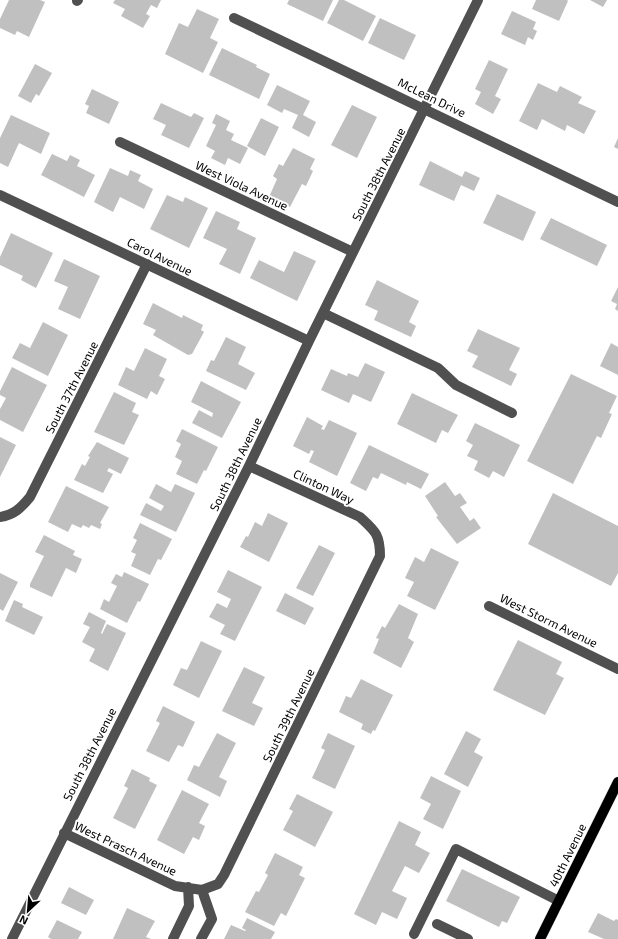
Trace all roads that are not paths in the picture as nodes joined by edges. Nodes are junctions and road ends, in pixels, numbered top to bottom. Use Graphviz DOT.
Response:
graph roads {
  1 [pos="478,0"];
  2 [pos="234,18"];
  3 [pos="425,109"];
  4 [pos="120,142"];
  5 [pos="0,195"];
  6 [pos="618,202"];
  7 [pos="353,252"];
  8 [pos="147,264"];
  9 [pos="323,312"];
  10 [pos="309,341"];
  11 [pos="512,413"];
  12 [pos="249,466"];
  13 [pos="5,516"];
  14 [pos="380,540"];
  15 [pos="489,606"];
  16 [pos="618,669"];
  17 [pos="618,782"];
  18 [pos="64,833"];
  19 [pos="188,887"];
  20 [pos="202,890"];
  21 [pos="559,901"];
  22 [pos="437,924"];
  23 [pos="414,934"];
  24 [pos="12,939"];
  25 [pos="173,939"];
  26 [pos="201,939"];
  27 [pos="468,939"];
  28 [pos="540,939"];
  1 -- 3 [label="street, South 38th Avenue"];
  2 -- 3 [label="street, McLean Drive"];
  3 -- 6 [label="street, McLean Drive"];
  3 -- 7 [label="street, South 38th Avenue"];
  4 -- 7 [label="street, West Viola Avenue"];
  5 -- 8 [label="street, Carol Avenue"];
  7 -- 9 [label="street, South 38th Avenue"];
  8 -- 10 [label="street, Carol Avenue"];
  8 -- 13 [label="street, South 37th Avenue"];
  9 -- 10 [label="street, South 38th Avenue"];
  9 -- 11 [label="street"];
  10 -- 12 [label="street, South 38th Avenue"];
  12 -- 14 [label="street, Clinton Way"];
  12 -- 18 [label="street, South 38th Avenue"];
  14 -- 20 [label="street, South 39th Avenue"];
  15 -- 16 [label="street, West Storm Avenue"];
  17 -- 21 [label="main road, 40th Avenue"];
  18 -- 19 [label="street, West Prasch Avenue"];
  18 -- 24 [label="street, South 38th Avenue"];
  19 -- 20 [label="street, West Prasch Avenue"];
  19 -- 25 [label="street"];
  20 -- 26 [label="street"];
  21 -- 23 [label="street"];
  21 -- 28 [label="main road, 40th Avenue"];
  22 -- 27 [label="street"];
}
